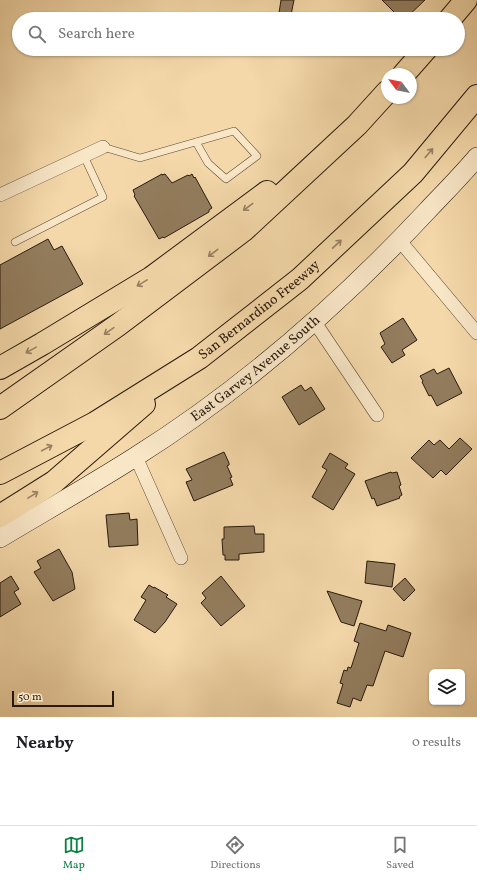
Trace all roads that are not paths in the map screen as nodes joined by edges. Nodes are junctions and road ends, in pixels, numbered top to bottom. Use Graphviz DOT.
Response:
graph roads {
  1 [pos="466,0"];
  2 [pos="456,12"];
  3 [pos="420,56"];
  4 [pos="409,68"];
  5 [pos="477,96"];
  6 [pos="381,99"];
  7 [pos="357,125"];
  8 [pos="196,142"];
  9 [pos="103,147"];
  10 [pos="84,156"];
  11 [pos="475,164"];
  12 [pos="0,195"];
  13 [pos="400,241"];
  14 [pos="15,242"];
  15 [pos="314,321"];
  16 [pos="477,333"];
  17 [pos="199,358"];
  18 [pos="0,368"];
  19 [pos="0,408"];
  20 [pos="377,415"];
  21 [pos="136,457"];
  22 [pos="0,472"];
  23 [pos="0,516"];
  24 [pos="0,538"];
  25 [pos="181,558"];
  1 -- 2 [label="highway"];
  3 -- 4 [label="highway"];
  17 -- 5 [label="highway, San Bernardino Freeway, one-way"];
  6 -- 7 [label="highway"];
  7 -- 18 [label="highway, one-way"];
  7 -- 19 [label="highway, one-way"];
  8 -- 8 [label="lane"];
  8 -- 9 [label="lane"];
  9 -- 10 [label="street"];
  10 -- 12 [label="street"];
  10 -- 14 [label="lane"];
  11 -- 13 [label="street, East Garvey Avenue South"];
  13 -- 15 [label="street, East Garvey Avenue South"];
  13 -- 16 [label="street"];
  15 -- 20 [label="street"];
  15 -- 21 [label="street, East Garvey Avenue South"];
  22 -- 17 [label="highway, San Bernardino Freeway, one-way"];
  23 -- 17 [label="highway, one-way"];
  21 -- 24 [label="street, East Garvey Avenue South"];
  21 -- 25 [label="street"];
}
